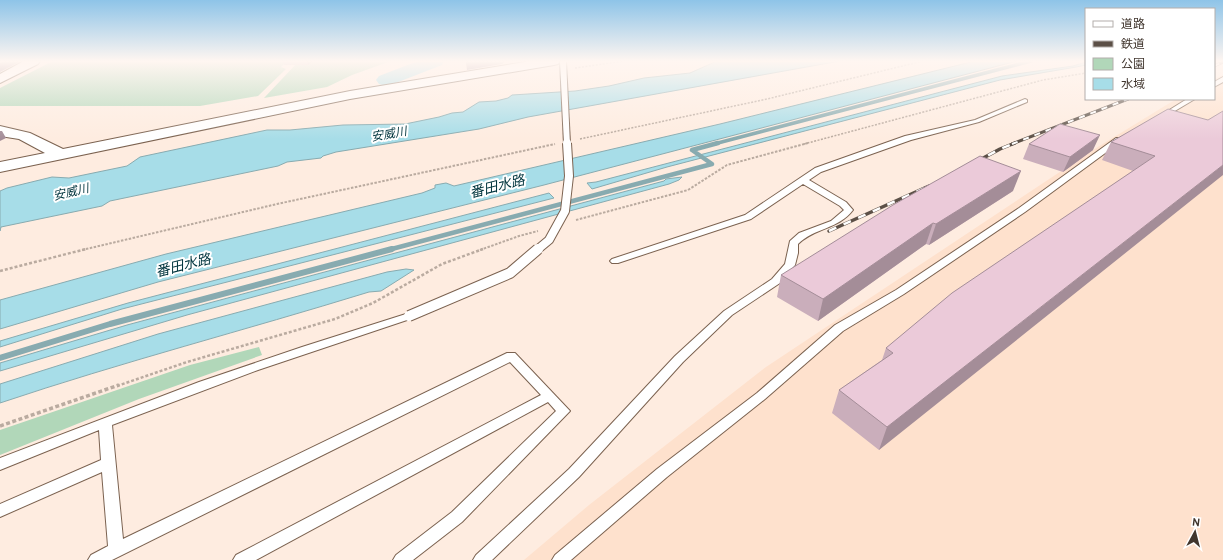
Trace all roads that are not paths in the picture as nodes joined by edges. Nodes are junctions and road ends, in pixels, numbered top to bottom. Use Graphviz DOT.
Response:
graph roads {
  1 [pos="397,87"];
  2 [pos="564,87"];
  3 [pos="1190,100"];
  4 [pos="1025,101"];
  5 [pos="1151,122"];
  6 [pos="0,131"];
  7 [pos="1125,137"];
  8 [pos="59,154"];
  9 [pos="0,167"];
  10 [pos="803,180"];
  11 [pos="615,260"];
  12 [pos="548,396"];
  13 [pos="105,423"];
  14 [pos="109,463"];
  15 [pos="0,464"];
  16 [pos="0,510"];
  17 [pos="116,550"];
  18 [pos="96,560"];
  19 [pos="241,560"];
  20 [pos="401,560"];
  21 [pos="481,560"];
  22 [pos="560,560"];
  1 -- 8 [label="street"];
  2 -- 13 [label="lane, bridge"];
  3 -- 5 [label="lane"];
  4 -- 10 [label="lane"];
  6 -- 8 [label="street"];
  7 -- 22 [label="lane"];
  8 -- 9 [label="street"];
  10 -- 11 [label="lane"];
  10 -- 21 [label="lane"];
  12 -- 17 [label="lane"];
  12 -- 19 [label="lane"];
  12 -- 20 [label="lane"];
  13 -- 14 [label="lane"];
  13 -- 15 [label="lane"];
  14 -- 16 [label="lane"];
  14 -- 17 [label="lane"];
  17 -- 18 [label="lane"];
}
